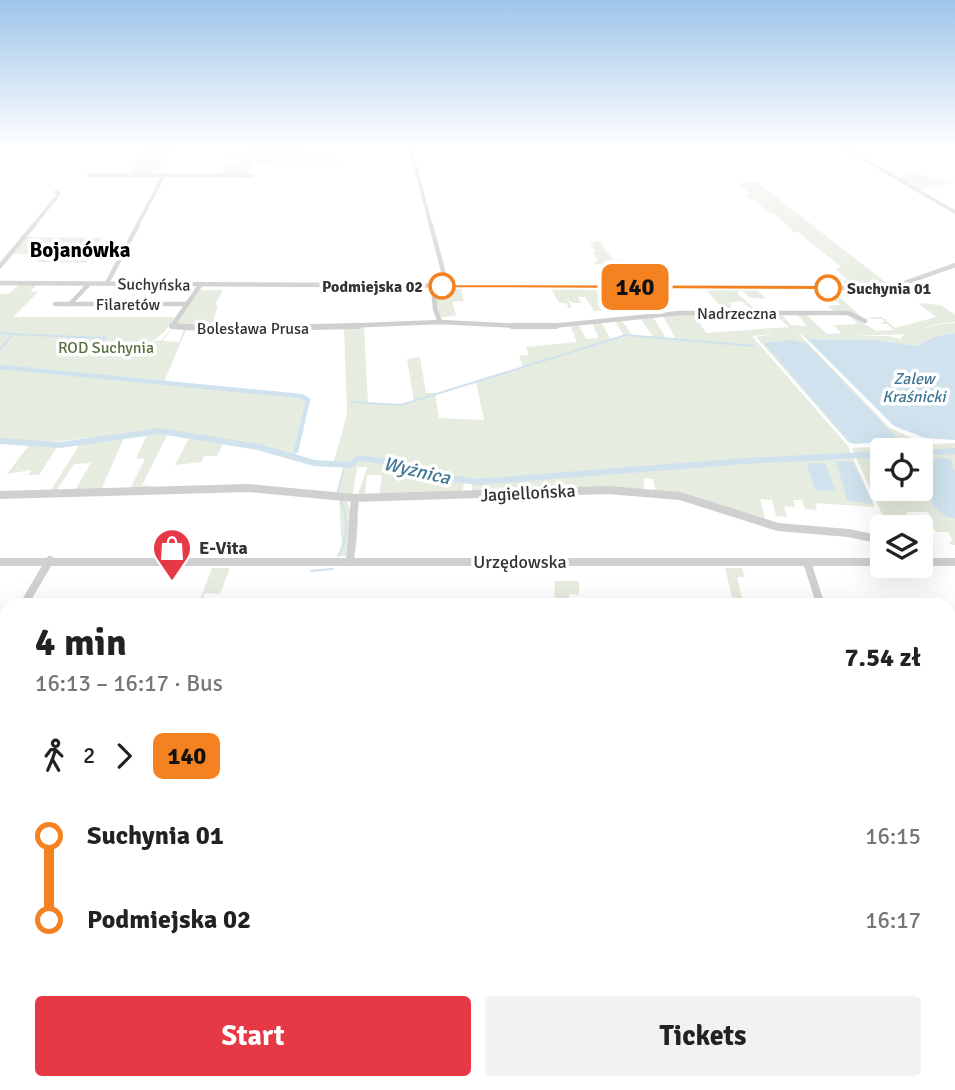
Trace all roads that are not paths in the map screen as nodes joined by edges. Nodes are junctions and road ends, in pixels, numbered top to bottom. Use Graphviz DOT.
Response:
graph roads {
  1 [pos="57,197"];
  2 [pos="153,197"];
  3 [pos="423,197"];
  4 [pos="929,197"];
  5 [pos="955,212"];
  6 [pos="955,265"];
  7 [pos="0,267"];
  8 [pos="0,283"];
  9 [pos="107,283"];
  10 [pos="89,284"];
  11 [pos="201,284"];
  12 [pos="433,286"];
  13 [pos="447,286"];
  14 [pos="70,303"];
  15 [pos="55,304"];
  16 [pos="185,304"];
  17 [pos="864,321"];
  18 [pos="440,322"];
  19 [pos="344,327"];
  20 [pos="0,495"];
  21 [pos="355,498"];
  22 [pos="870,538"];
  23 [pos="49,561"];
  24 [pos="0,562"];
  25 [pos="350,562"];
  26 [pos="807,562"];
  27 [pos="870,562"];
  28 [pos="933,562"];
  29 [pos="955,562"];
  30 [pos="28,598"];
  31 [pos="818,598"];
  1 -- 7 [label="street"];
  2 -- 9 [label="street"];
  3 -- 13 [label="street"];
  4 -- 5 [label="street"];
  6 -- 13 [label="street"];
  8 -- 10 [label="street, Suchyńska"];
  9 -- 10 [label="street, Suchyńska"];
  9 -- 11 [label="street, Suchyńska"];
  10 -- 14 [label="street, Filaretów"];
  11 -- 12 [label="street, Suchyńska"];
  11 -- 16 [label="street, Bolesława Prusa"];
  12 -- 13 [label="street"];
  12 -- 18 [label="street"];
  14 -- 15 [label="street, Filaretów"];
  14 -- 16 [label="street, Filaretów"];
  16 -- 19 [label="street, Bolesława Prusa"];
  17 -- 18 [label="street, Nadrzeczna"];
  18 -- 19 [label="street, Nadrzeczna"];
  20 -- 21 [label="street, Jagiellońska"];
  21 -- 22 [label="street, Jagiellońska"];
  21 -- 25 [label="street"];
  23 -- 24 [label="street, Urzędowska"];
  23 -- 25 [label="street, Urzędowska"];
  23 -- 30 [label="street"];
  25 -- 26 [label="street, Urzędowska"];
  26 -- 27 [label="street, Urzędowska"];
  26 -- 31 [label="street"];
  28 -- 29 [label="street"];
}
